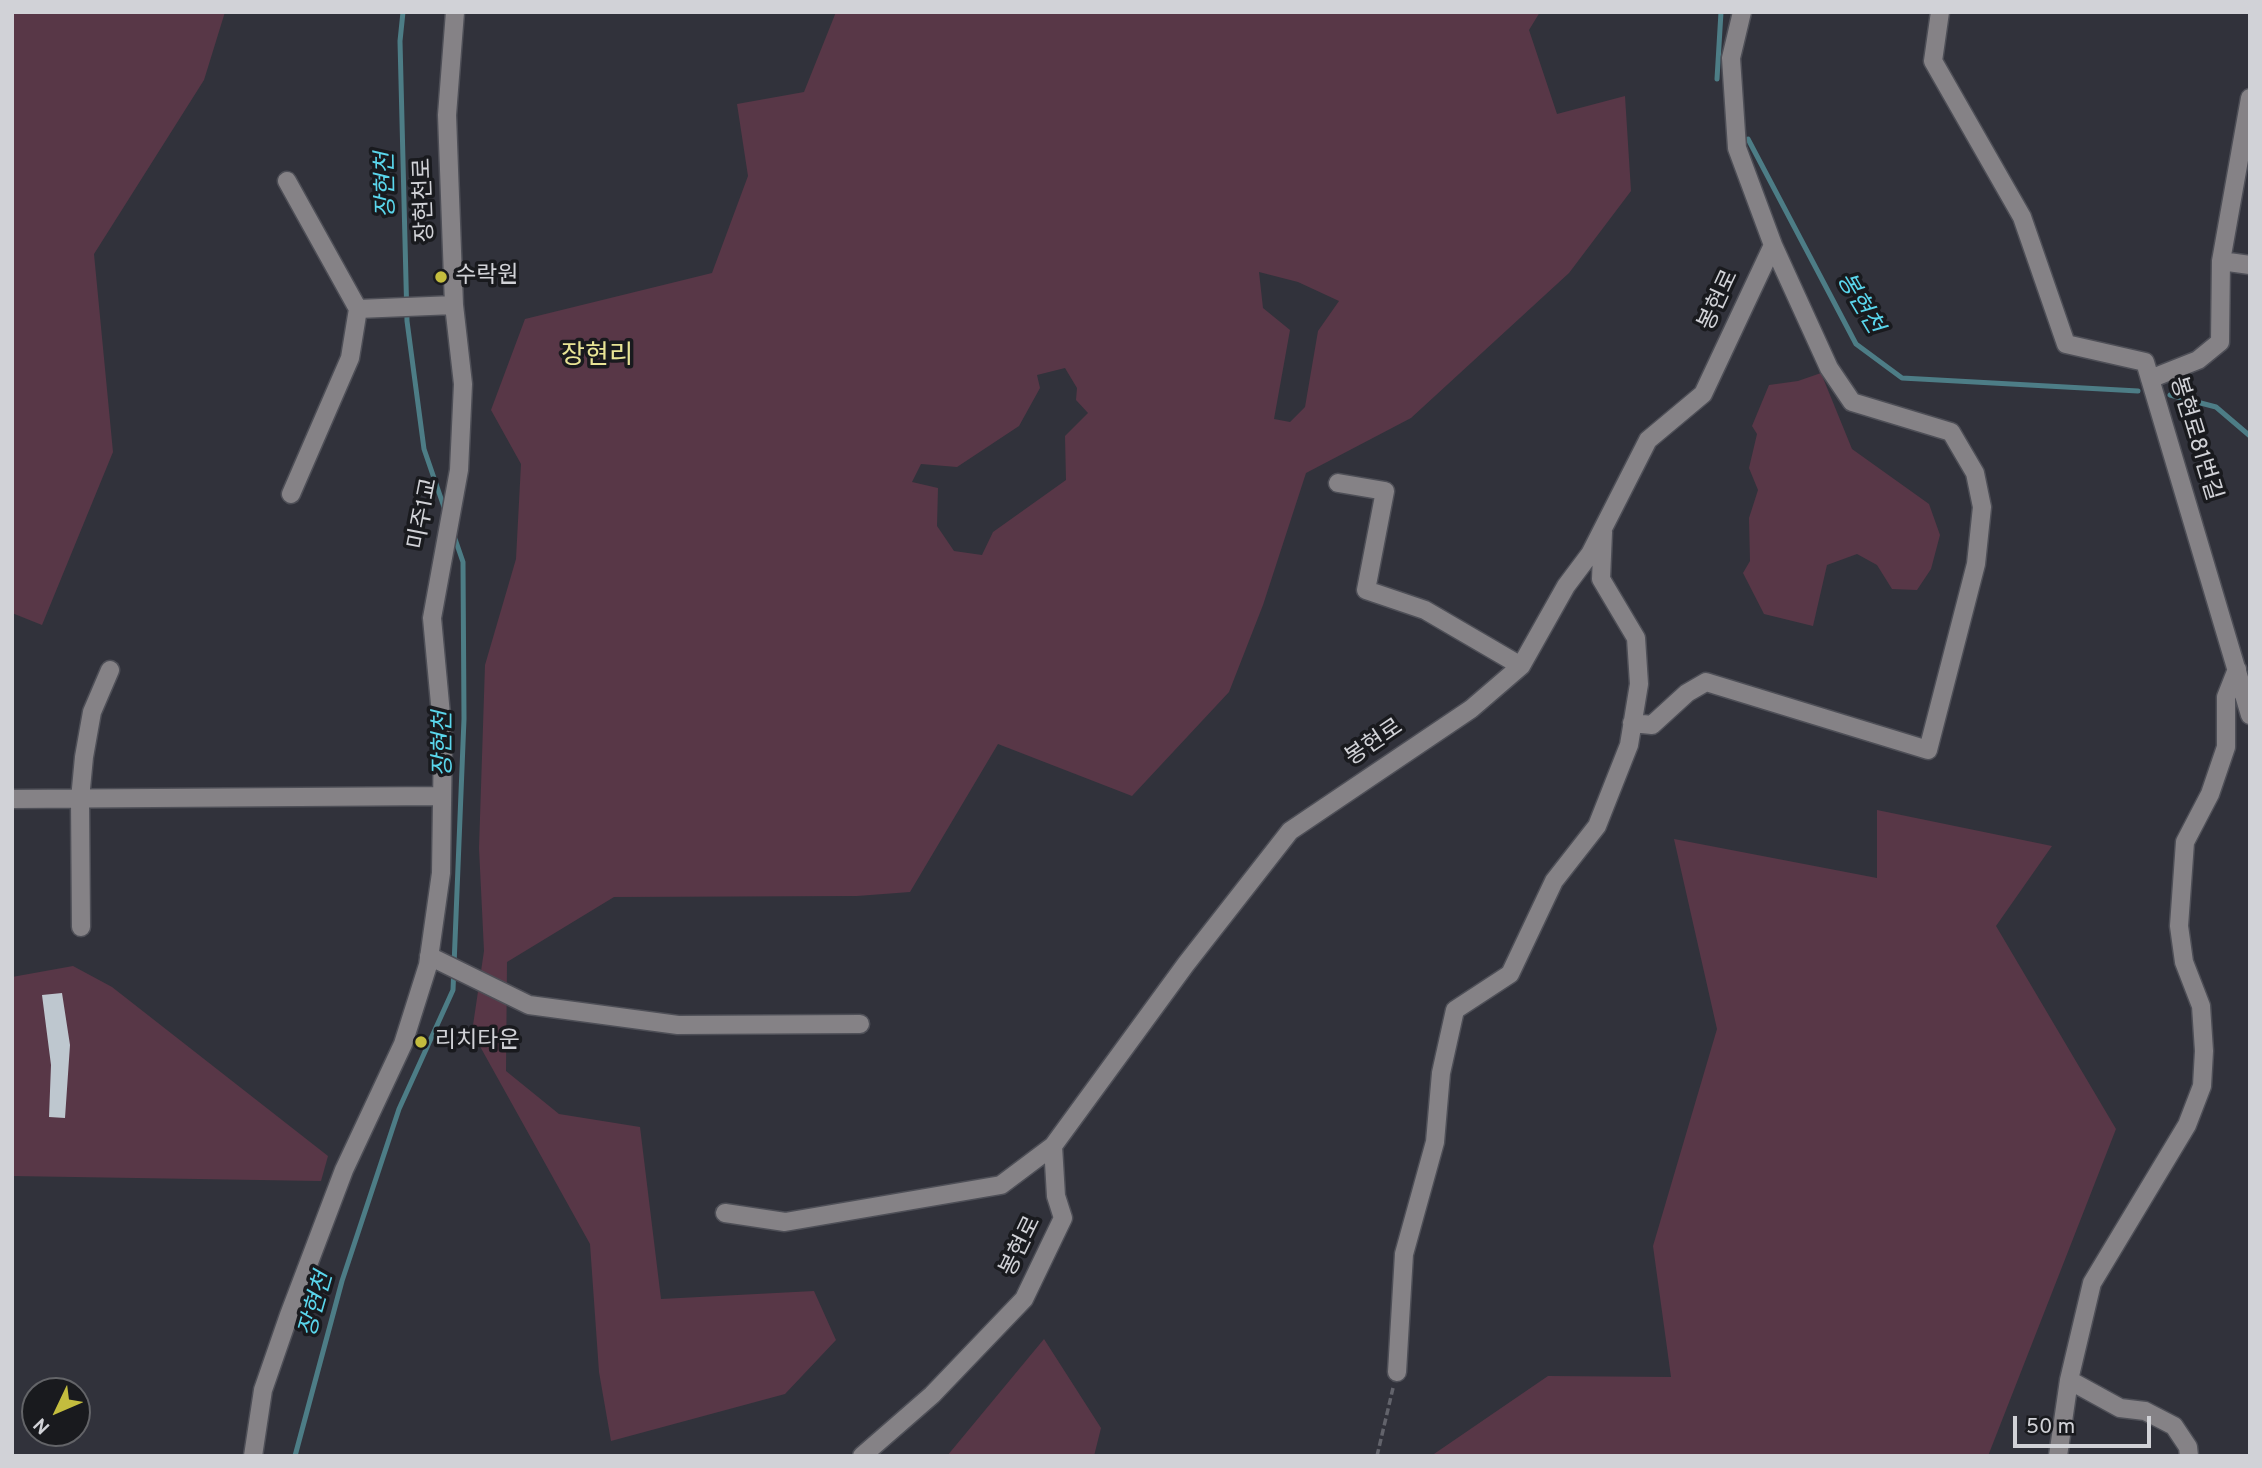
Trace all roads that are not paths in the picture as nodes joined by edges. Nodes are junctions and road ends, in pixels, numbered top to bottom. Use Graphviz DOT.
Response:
graph roads {
  1 [pos="455,12"];
  2 [pos="1742,12"];
  3 [pos="1940,12"];
  4 [pos="2250,98"];
  5 [pos="287,181"];
  6 [pos="1773,245"];
  7 [pos="2221,261"];
  8 [pos="2250,265"];
  9 [pos="454,305"];
  10 [pos="358,309"];
  11 [pos="2150,379"];
  12 [pos="459,470"];
  13 [pos="1338,483"];
  14 [pos="291,494"];
  15 [pos="1604,524"];
  16 [pos="1521,666"];
  17 [pos="2237,669"];
  18 [pos="110,670"];
  19 [pos="2250,715"];
  20 [pos="1632,723"];
  21 [pos="442,796"];
  22 [pos="12,799"];
  23 [pos="80,799"];
  24 [pos="81,927"];
  25 [pos="436,959"];
  26 [pos="860,1024"];
  27 [pos="1053,1146"];
  28 [pos="725,1213"];
  29 [pos="1397,1372"];
  30 [pos="2069,1380"];
  31 [pos="253,1456"];
  32 [pos="862,1456"];
  33 [pos="2058,1456"];
  34 [pos="2189,1456"];
  1 -- 9 [label="street, 장현천로"];
  2 -- 6 [label="street"];
  3 -- 11 [label="street, 봉현로81번길"];
  4 -- 7 [label="street"];
  5 -- 10 [label="street"];
  6 -- 15 [label="street, 봉현로"];
  6 -- 20 [label="street"];
  7 -- 8 [label="street"];
  7 -- 11 [label="street"];
  9 -- 10 [label="street"];
  9 -- 12 [label="street, 장현천로"];
  10 -- 14 [label="street"];
  11 -- 17 [label="street, 봉현로81번길"];
  12 -- 21 [label="street, 미주1교"];
  13 -- 16 [label="street"];
  15 -- 16 [label="street, 봉현로"];
  15 -- 20 [label="street"];
  16 -- 27 [label="street, 봉현로"];
  17 -- 19 [label="street, 봉현로81번길"];
  17 -- 30 [label="street"];
  18 -- 23 [label="street"];
  20 -- 29 [label="street"];
  21 -- 23 [label="street"];
  21 -- 25 [label="street, 미주1교"];
  22 -- 23 [label="street"];
  23 -- 24 [label="street"];
  25 -- 26 [label="street"];
  25 -- 31 [label="street, 미주1교"];
  27 -- 28 [label="street"];
  27 -- 32 [label="street, 봉현로"];
  30 -- 33 [label="street"];
  30 -- 34 [label="street"];
}
